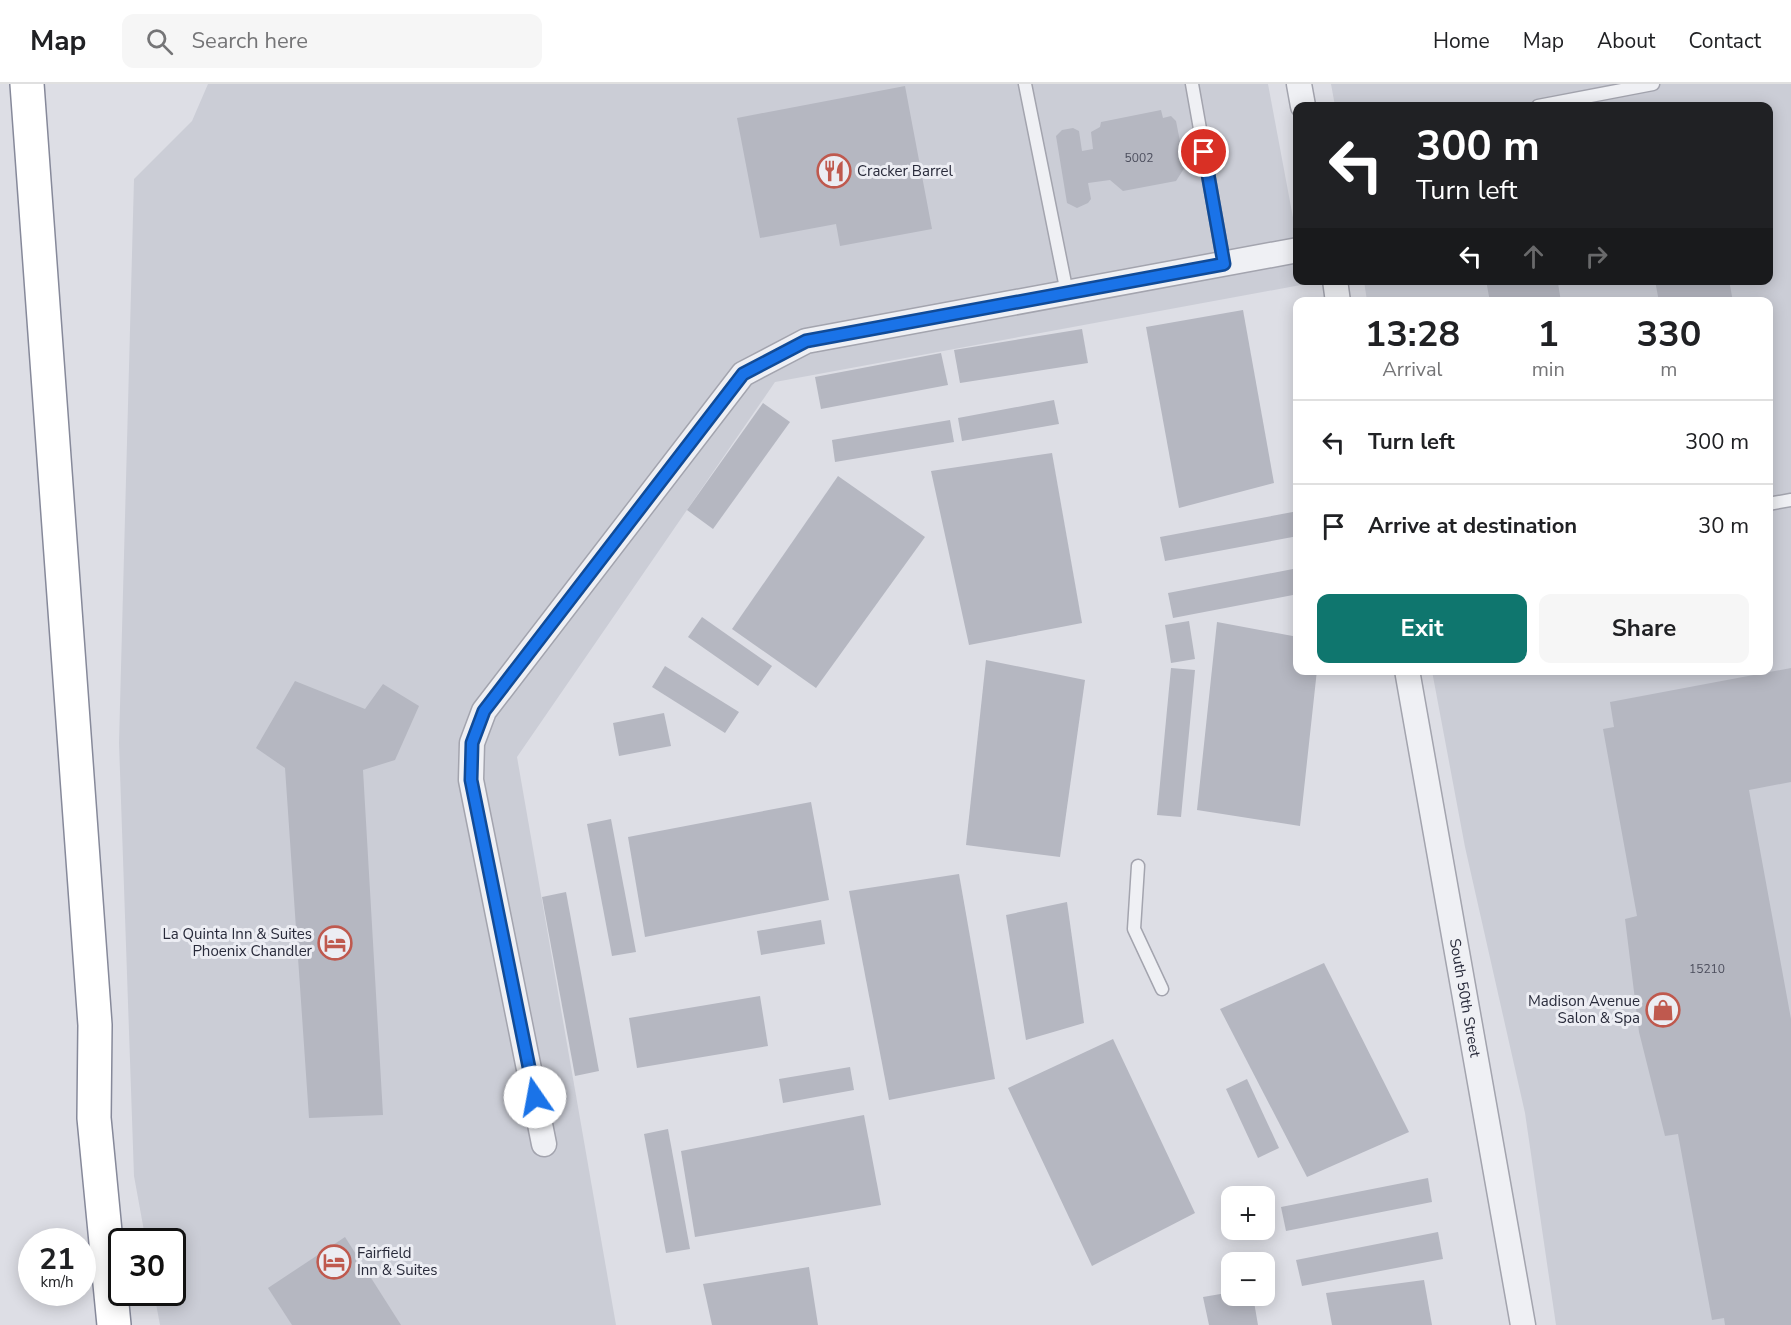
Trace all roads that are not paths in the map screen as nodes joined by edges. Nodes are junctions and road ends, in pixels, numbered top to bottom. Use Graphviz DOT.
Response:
graph roads {
  1 [pos="27,84"];
  2 [pos="1025,84"];
  3 [pos="1192,84"];
  4 [pos="1299,84"];
  5 [pos="1653,84"];
  6 [pos="1302,102"];
  7 [pos="1559,102"];
  8 [pos="1293,251"];
  9 [pos="1224,264"];
  10 [pos="1067,293"];
  11 [pos="1791,500"];
  12 [pos="1773,503"];
  13 [pos="1408,675"];
  14 [pos="1138,866"];
  15 [pos="1162,989"];
  16 [pos="544,1144"];
  17 [pos="114,1325"];
  18 [pos="1523,1325"];
  1 -- 17 [label="highway"];
  2 -- 10 [label="lane"];
  3 -- 9 [label="lane"];
  4 -- 6 [label="street"];
  5 -- 7 [label="lane"];
  8 -- 9 [label="street"];
  9 -- 10 [label="street"];
  10 -- 16 [label="street"];
  11 -- 12 [label="lane"];
  13 -- 18 [label="street, South 50th Street"];
  14 -- 15 [label="lane"];
}
